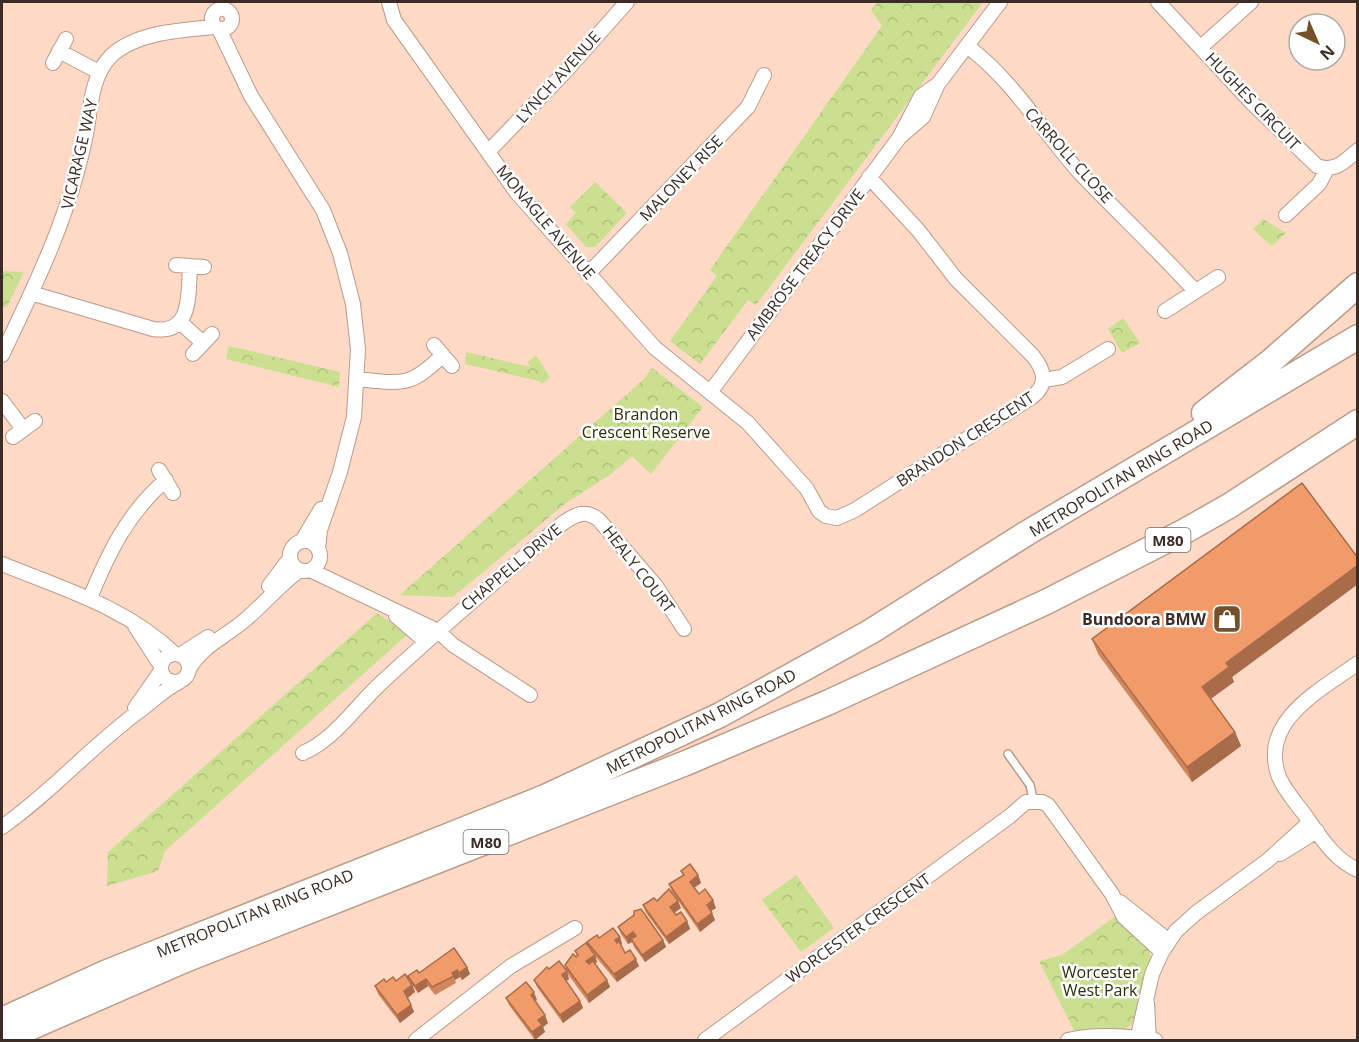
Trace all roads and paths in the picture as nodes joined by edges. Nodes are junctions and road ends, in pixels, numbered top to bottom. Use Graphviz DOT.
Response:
graph roads {
  1 [pos="389,2"];
  2 [pos="627,2"];
  3 [pos="1000,2"];
  4 [pos="1158,2"];
  5 [pos="1251,2"];
  6 [pos="219,15"];
  7 [pos="967,46"];
  8 [pos="1201,47"];
  9 [pos="59,51"];
  10 [pos="99,72"];
  11 [pos="764,75"];
  12 [pos="1358,150"];
  13 [pos="488,152"];
  14 [pos="1327,169"];
  15 [pos="869,177"];
  16 [pos="1286,215"];
  17 [pos="190,266"];
  18 [pos="588,274"];
  19 [pos="1218,277"];
  20 [pos="1358,285"];
  21 [pos="1195,291"];
  22 [pos="31,293"];
  23 [pos="1165,311"];
  24 [pos="181,323"];
  25 [pos="1358,337"];
  26 [pos="203,344"];
  27 [pos="1108,349"];
  28 [pos="2,355"];
  29 [pos="443,355"];
  30 [pos="358,379"];
  31 [pos="1044,380"];
  32 [pos="711,391"];
  33 [pos="2,401"];
  34 [pos="35,421"];
  35 [pos="1358,422"];
  36 [pos="1145,463"];
  37 [pos="332,492"];
  38 [pos="173,493"];
  39 [pos="589,513"];
  40 [pos="302,541"];
  41 [pos="319,553"];
  42 [pos="290,558"];
  43 [pos="2,564"];
  44 [pos="305,570"];
  45 [pos="353,590"];
  46 [pos="90,598"];
  47 [pos="388,609"];
  48 [pos="130,619"];
  49 [pos="684,629"];
  50 [pos="438,631"];
  51 [pos="426,642"];
  52 [pos="177,654"];
  53 [pos="161,668"];
  54 [pos="189,669"];
  55 [pos="1355,669"];
  56 [pos="179,682"];
  57 [pos="530,695"];
  58 [pos="127,719"];
  59 [pos="303,753"];
  60 [pos="1008,754"];
  61 [pos="1034,805"];
  62 [pos="2,827"];
  63 [pos="1314,827"];
  64 [pos="1358,870"];
  65 [pos="575,928"];
  66 [pos="1166,947"];
  67 [pos="2,1020"];
  68 [pos="2,1040"];
  69 [pos="1146,1040"];
  70 [pos="417,1041"];
  71 [pos="705,1041"];
  72 [pos="1068,1041"];
  1 -- 13 [label="street, MONAGLE AVENUE"];
  2 -- 13 [label="street, LYNCH AVENUE"];
  3 -- 7 [label="street, AMBROSE TREACY DRIVE"];
  4 -- 8 [label="street, HUGHES CIRCUIT"];
  5 -- 8 [label="street"];
  6 -- 10 [label="street, VICARAGE WAY"];
  6 -- 30 [label="street"];
  7 -- 15 [label="street, AMBROSE TREACY DRIVE"];
  7 -- 21 [label="street, CARROLL CLOSE"];
  8 -- 14 [label="street, HUGHES CIRCUIT"];
  9 -- 10 [label="street"];
  10 -- 22 [label="street, VICARAGE WAY"];
  11 -- 18 [label="street, MALONEY RISE"];
  12 -- 14 [label="street"];
  13 -- 18 [label="street, MONAGLE AVENUE"];
  14 -- 16 [label="street"];
  15 -- 31 [label="street, BRANDON CRESCENT"];
  15 -- 32 [label="street, AMBROSE TREACY DRIVE"];
  17 -- 24 [label="street"];
  18 -- 32 [label="street, MONAGLE AVENUE"];
  19 -- 21 [label="street"];
  20 -- 36 [label="highway"];
  21 -- 23 [label="street"];
  22 -- 24 [label="street"];
  22 -- 28 [label="street, VICARAGE WAY"];
  24 -- 26 [label="street"];
  25 -- 36 [label="highway, METROPOLITAN RING ROAD / M80"];
  27 -- 31 [label="street"];
  29 -- 30 [label="street"];
  30 -- 37 [label="street"];
  31 -- 32 [label="street, BRANDON CRESCENT"];
  33 -- 34 [label="street"];
  35 -- 68 [label="highway, METROPOLITAN RING ROAD / M80"];
  36 -- 67 [label="highway, METROPOLITAN RING ROAD / M80"];
  37 -- 40 [label="street"];
  37 -- 41 [label="street"];
  38 -- 46 [label="street"];
  39 -- 49 [label="street, HEALY COURT"];
  39 -- 50 [label="street, CHAPPELL DRIVE"];
  40 -- 41 [label="street"];
  40 -- 42 [label="street"];
  41 -- 44 [label="street"];
  41 -- 45 [label="street"];
  42 -- 44 [label="street"];
  42 -- 52 [label="street"];
  43 -- 46 [label="street"];
  44 -- 45 [label="street"];
  44 -- 54 [label="street"];
  45 -- 47 [label="street"];
  46 -- 48 [label="street"];
  47 -- 50 [label="street"];
  47 -- 51 [label="street"];
  48 -- 52 [label="street"];
  48 -- 53 [label="street"];
  50 -- 51 [label="street, CHAPPELL DRIVE"];
  50 -- 57 [label="street"];
  51 -- 59 [label="street, CHAPPELL DRIVE"];
  52 -- 53 [label="street"];
  52 -- 54 [label="street"];
  53 -- 56 [label="street"];
  53 -- 58 [label="street"];
  54 -- 56 [label="street"];
  55 -- 63 [label="street"];
  56 -- 58 [label="street"];
  58 -- 62 [label="street"];
  60 -- 61 [label="lane"];
  61 -- 66 [label="street"];
  61 -- 71 [label="street, WORCESTER CRESCENT"];
  63 -- 64 [label="street"];
  63 -- 66 [label="street"];
  65 -- 70 [label="street"];
  66 -- 69 [label="street"];
  69 -- 72 [label="street"];
}
